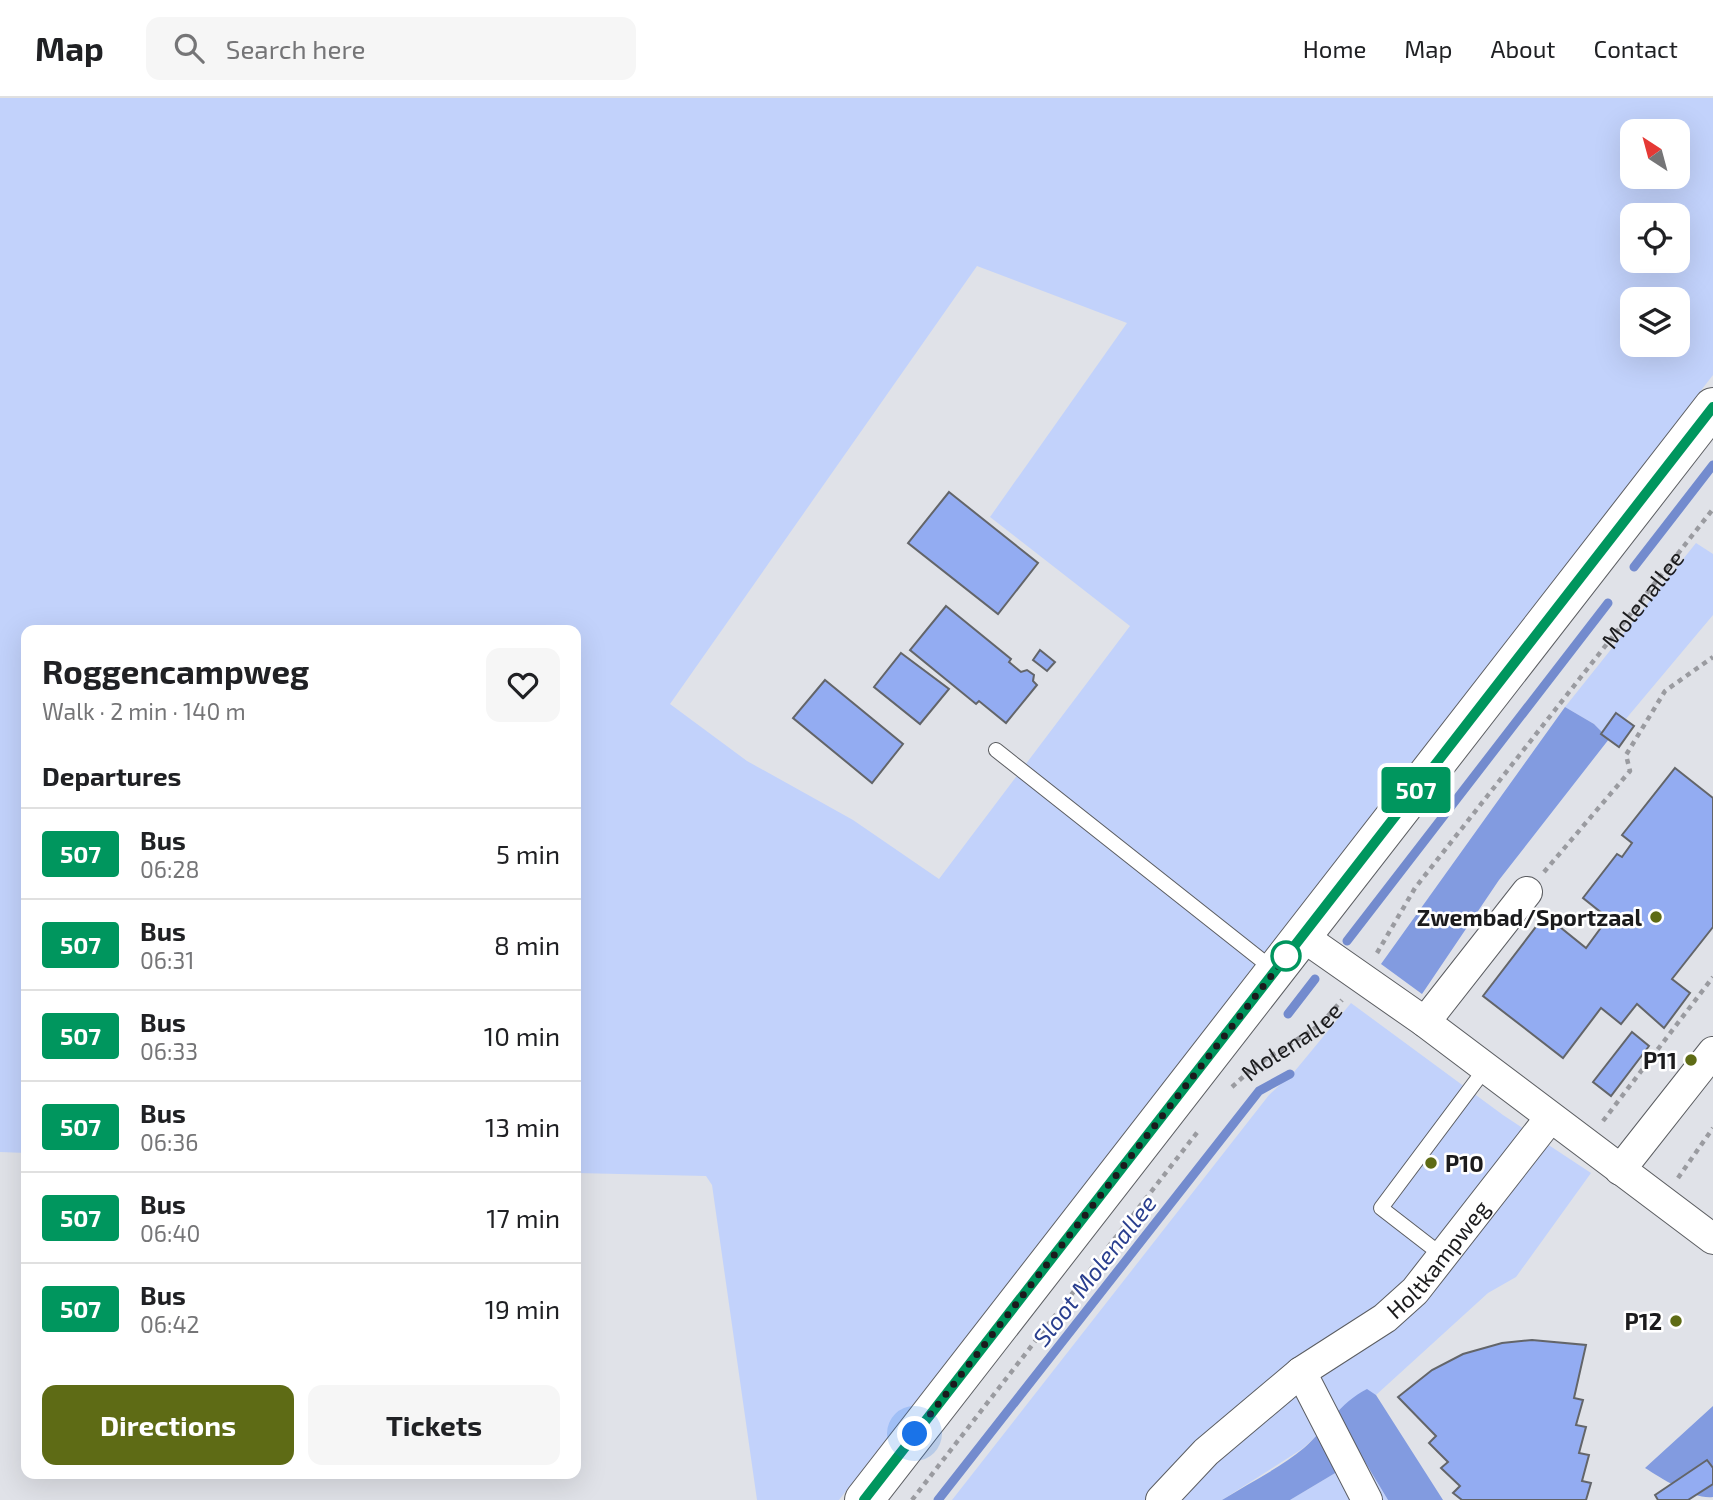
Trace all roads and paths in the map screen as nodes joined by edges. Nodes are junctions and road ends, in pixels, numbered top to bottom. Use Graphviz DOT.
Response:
graph roads {
  1 [pos="1713,407"];
  2 [pos="1713,509"];
  3 [pos="1713,657"];
  4 [pos="996,750"];
  5 [pos="1527,892"];
  6 [pos="1302,936"];
  7 [pos="1275,971"];
  8 [pos="1360,977"];
  9 [pos="1713,977"];
  10 [pos="1425,1023"];
  11 [pos="1713,1052"];
  12 [pos="1485,1069"];
  13 [pos="1227,1094"];
  14 [pos="1550,1118"];
  15 [pos="1201,1127"];
  16 [pos="1713,1128"];
  17 [pos="1585,1143"];
  18 [pos="1620,1170"];
  19 [pos="1661,1201"];
  20 [pos="1713,1239"];
  21 [pos="1443,1256"];
  22 [pos="1301,1372"];
  23 [pos="864,1500"];
  24 [pos="912,1500"];
  25 [pos="1161,1500"];
  26 [pos="1367,1500"];
  1 -- 6 [label="main road, Molenallee"];
  2 -- 8 [label="path, Molenallee"];
  3 -- 5 [label="path"];
  4 -- 7 [label="lane"];
  5 -- 10 [label="street"];
  6 -- 7 [label="main road, Molenallee"];
  6 -- 8 [label="street"];
  7 -- 23 [label="main road, Molenallee"];
  8 -- 10 [label="street"];
  8 -- 13 [label="path, Molenallee"];
  9 -- 17 [label="path"];
  10 -- 12 [label="street"];
  11 -- 18 [label="street"];
  12 -- 14 [label="street"];
  12 -- 21 [label="lane"];
  14 -- 17 [label="street"];
  14 -- 21 [label="street, Holtkampweg"];
  15 -- 24 [label="path"];
  16 -- 19 [label="path"];
  17 -- 18 [label="street"];
  18 -- 19 [label="street"];
  19 -- 20 [label="street"];
  21 -- 22 [label="street, Holtkampweg"];
  22 -- 25 [label="street, Holtkampweg"];
  22 -- 26 [label="street"];
}
